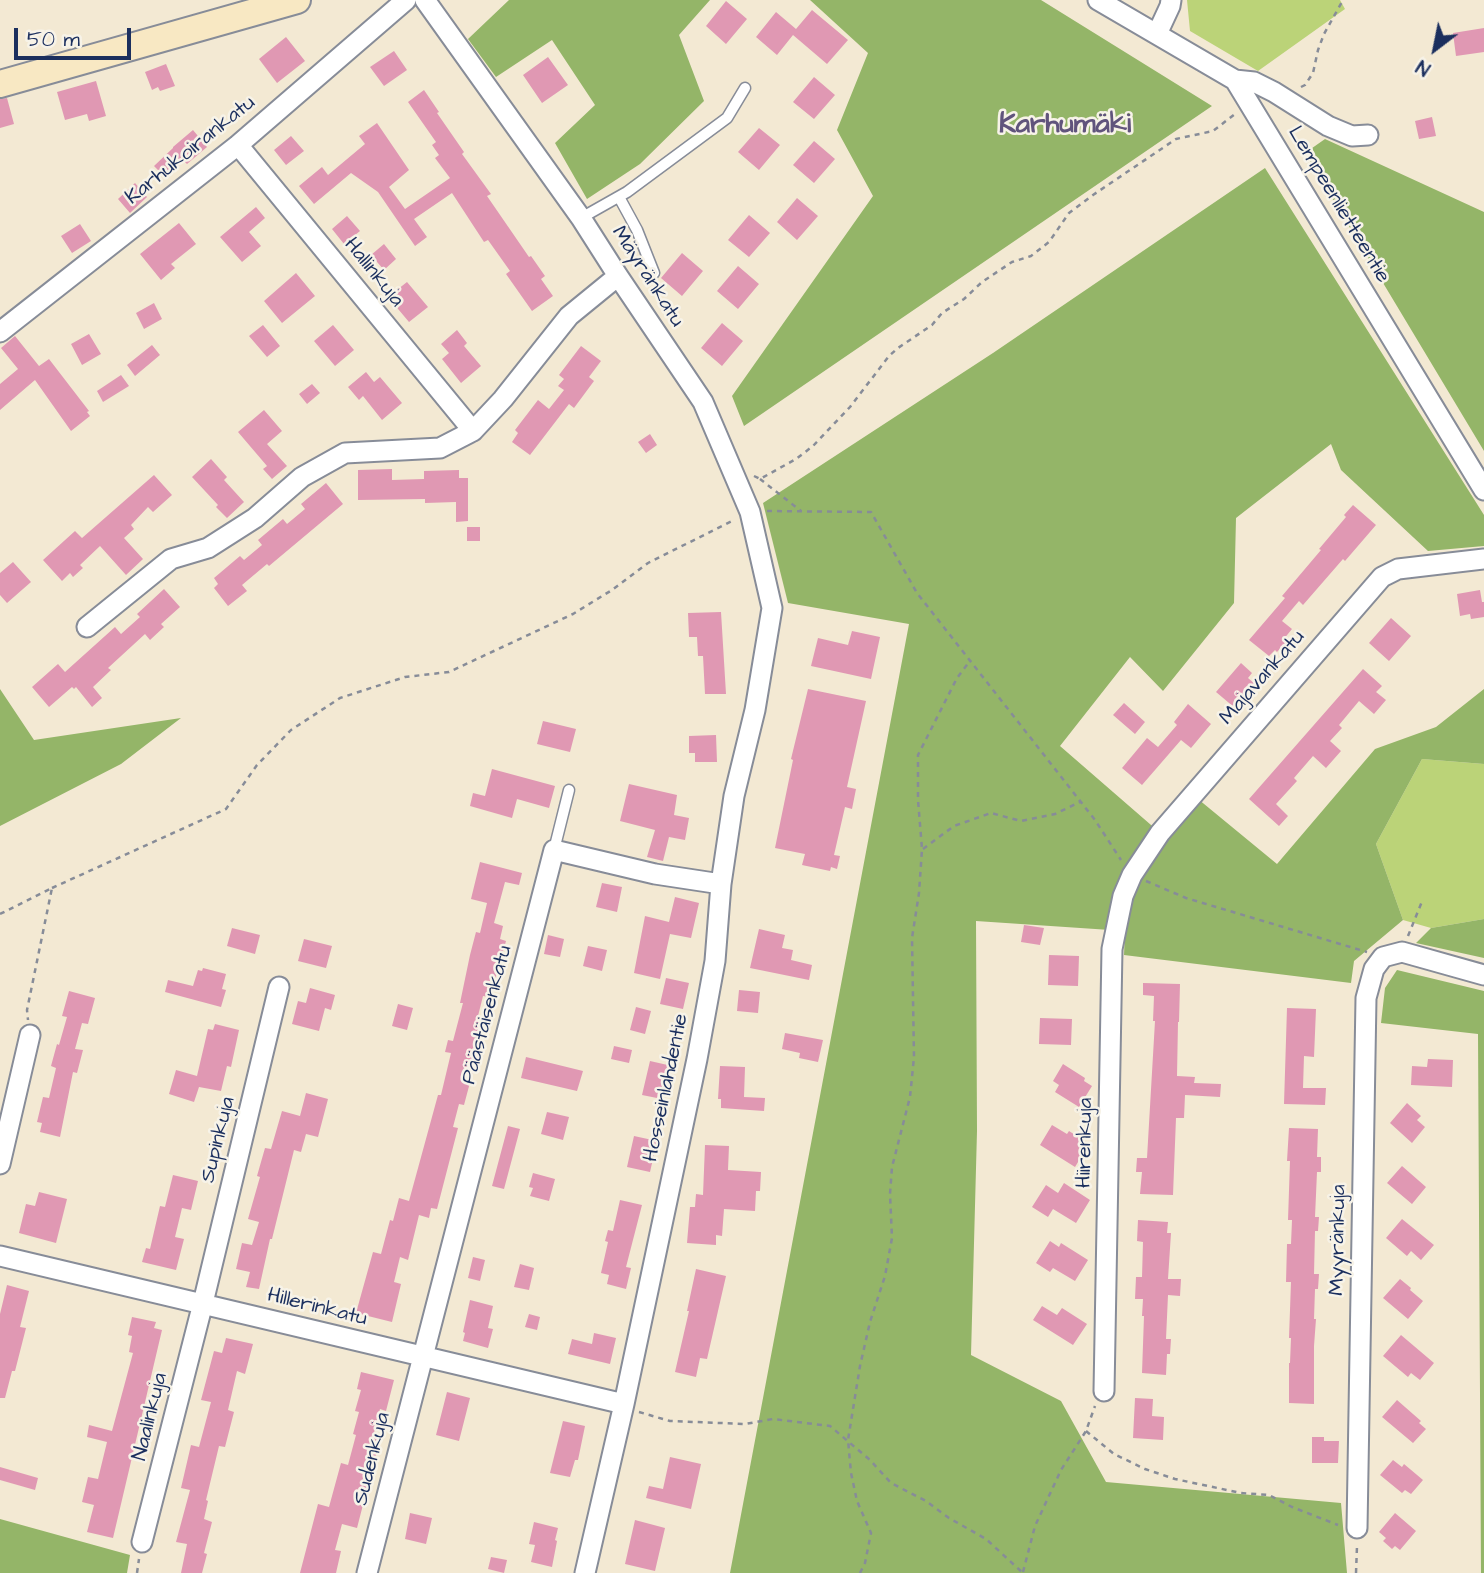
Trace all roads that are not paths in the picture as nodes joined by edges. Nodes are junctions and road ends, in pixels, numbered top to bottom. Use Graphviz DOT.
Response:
graph roads {
  1 [pos="297,0"];
  2 [pos="406,0"];
  3 [pos="425,0"];
  4 [pos="1098,0"];
  5 [pos="1171,0"];
  6 [pos="1157,34"];
  7 [pos="1235,80"];
  8 [pos="0,84"];
  9 [pos="745,88"];
  10 [pos="1368,135"];
  11 [pos="238,145"];
  12 [pos="619,197"];
  13 [pos="581,218"];
  14 [pos="654,273"];
  15 [pos="618,276"];
  16 [pos="0,332"];
  17 [pos="473,431"];
  18 [pos="1484,490"];
  19 [pos="1484,559"];
  20 [pos="772,608"];
  21 [pos="87,628"];
  22 [pos="569,790"];
  23 [pos="554,850"];
  24 [pos="721,884"];
  25 [pos="1123,896"];
  26 [pos="1484,975"];
  27 [pos="279,987"];
  28 [pos="30,1035"];
  29 [pos="0,1164"];
  30 [pos="0,1256"];
  31 [pos="203,1303"];
  32 [pos="422,1357"];
  33 [pos="1104,1391"];
  34 [pos="624,1404"];
  35 [pos="1357,1528"];
  36 [pos="142,1542"];
  37 [pos="367,1573"];
  38 [pos="585,1573"];
  1 -- 8 [label="street"];
  2 -- 11 [label="street, Karhukoirankatu"];
  3 -- 13 [label="street, Mäyränkatu"];
  4 -- 6 [label="street, Lempeenlietteentie"];
  5 -- 6 [label="street"];
  6 -- 7 [label="street, Lempeenlietteentie"];
  7 -- 10 [label="street"];
  7 -- 18 [label="street, Lempeenlietteentie"];
  9 -- 12 [label="lane"];
  11 -- 16 [label="street, Karhukoirankatu"];
  11 -- 17 [label="street, Hallinkuja"];
  12 -- 13 [label="lane"];
  12 -- 14 [label="lane"];
  13 -- 15 [label="street, Mäyränkatu"];
  15 -- 17 [label="street"];
  15 -- 20 [label="street, Mäyränkatu"];
  17 -- 21 [label="street"];
  19 -- 25 [label="street, Majavankatu"];
  20 -- 24 [label="street, Hosseinlahdentie"];
  22 -- 23 [label="lane"];
  23 -- 24 [label="street"];
  23 -- 32 [label="street, Päästäisenkatu"];
  24 -- 34 [label="street, Hosseinlahdentie"];
  25 -- 33 [label="street, Hiirenkuja"];
  26 -- 35 [label="street, Myyränkuja"];
  27 -- 31 [label="street, Supinkuja"];
  28 -- 29 [label="street"];
  30 -- 31 [label="street, Hillerinkatu"];
  31 -- 32 [label="street, Hillerinkatu"];
  31 -- 36 [label="street, Naalinkuja"];
  32 -- 34 [label="street, Hillerinkatu"];
  32 -- 37 [label="street, Sudenkuja"];
  34 -- 38 [label="street, Hosseinlahdentie"];
}
